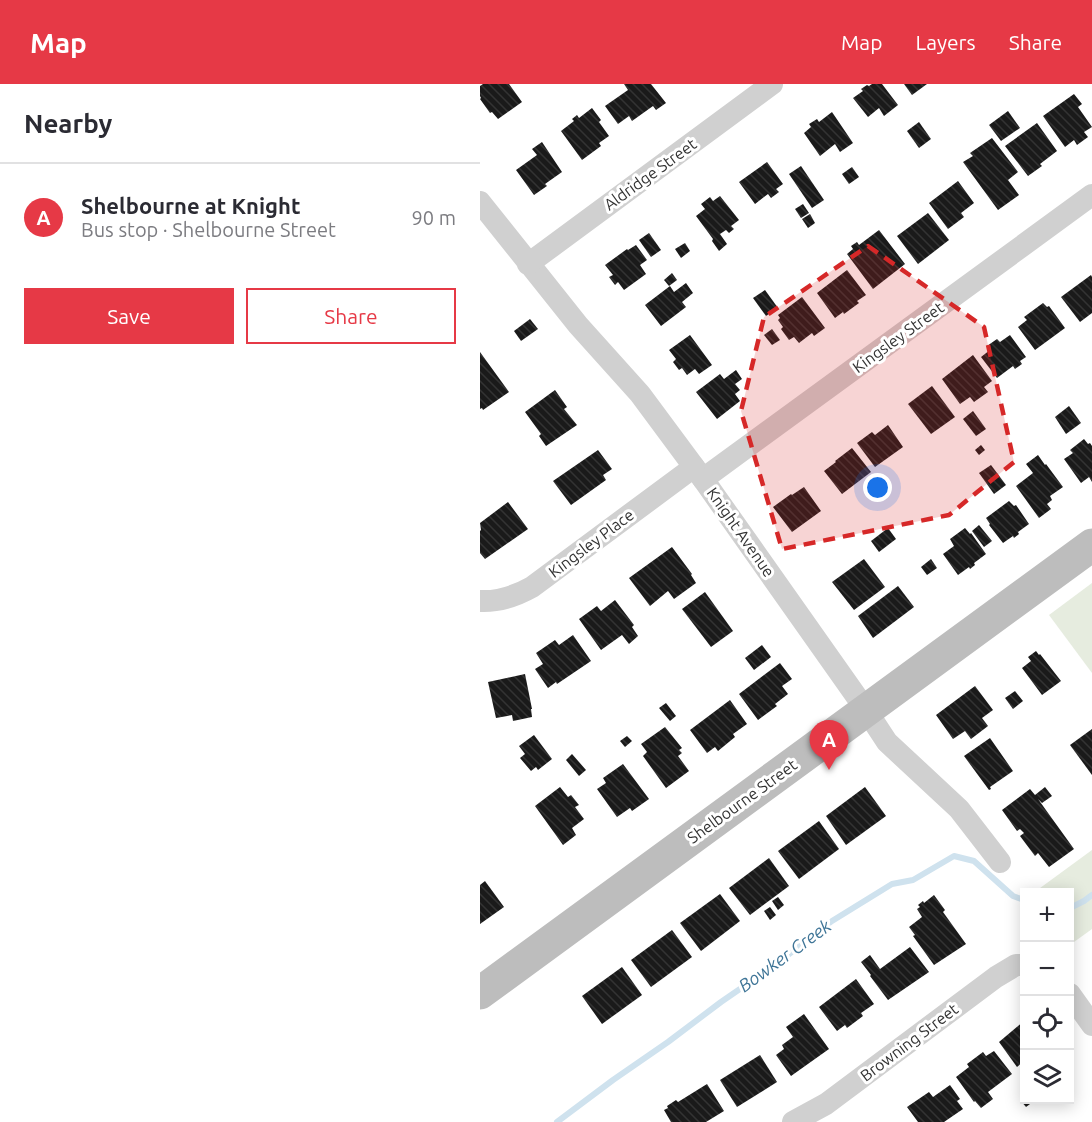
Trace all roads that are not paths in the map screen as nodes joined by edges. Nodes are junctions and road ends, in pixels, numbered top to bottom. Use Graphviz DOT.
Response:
graph roads {
  1 [pos="772,84"];
  2 [pos="1092,195"];
  3 [pos="480,202"];
  4 [pos="528,264"];
  5 [pos="699,473"];
  6 [pos="1092,545"];
  7 [pos="480,601"];
  8 [pos="866,710"];
  9 [pos="1000,861"];
  10 [pos="1020,964"];
  11 [pos="480,993"];
  12 [pos="1071,996"];
  13 [pos="1092,1025"];
  14 [pos="793,1122"];
  1 -- 4 [label="street, Aldridge Street"];
  2 -- 5 [label="street, Kingsley Street"];
  3 -- 4 [label="street, Knight Avenue"];
  4 -- 5 [label="street, Knight Avenue"];
  5 -- 7 [label="street, Kingsley Place"];
  5 -- 8 [label="street, Knight Avenue"];
  6 -- 8 [label="main road, Shelbourne Street"];
  8 -- 9 [label="street, Knight Avenue"];
  8 -- 11 [label="main road, Shelbourne Street"];
  10 -- 14 [label="street, Browning Street"];
  12 -- 13 [label="street"];
}
